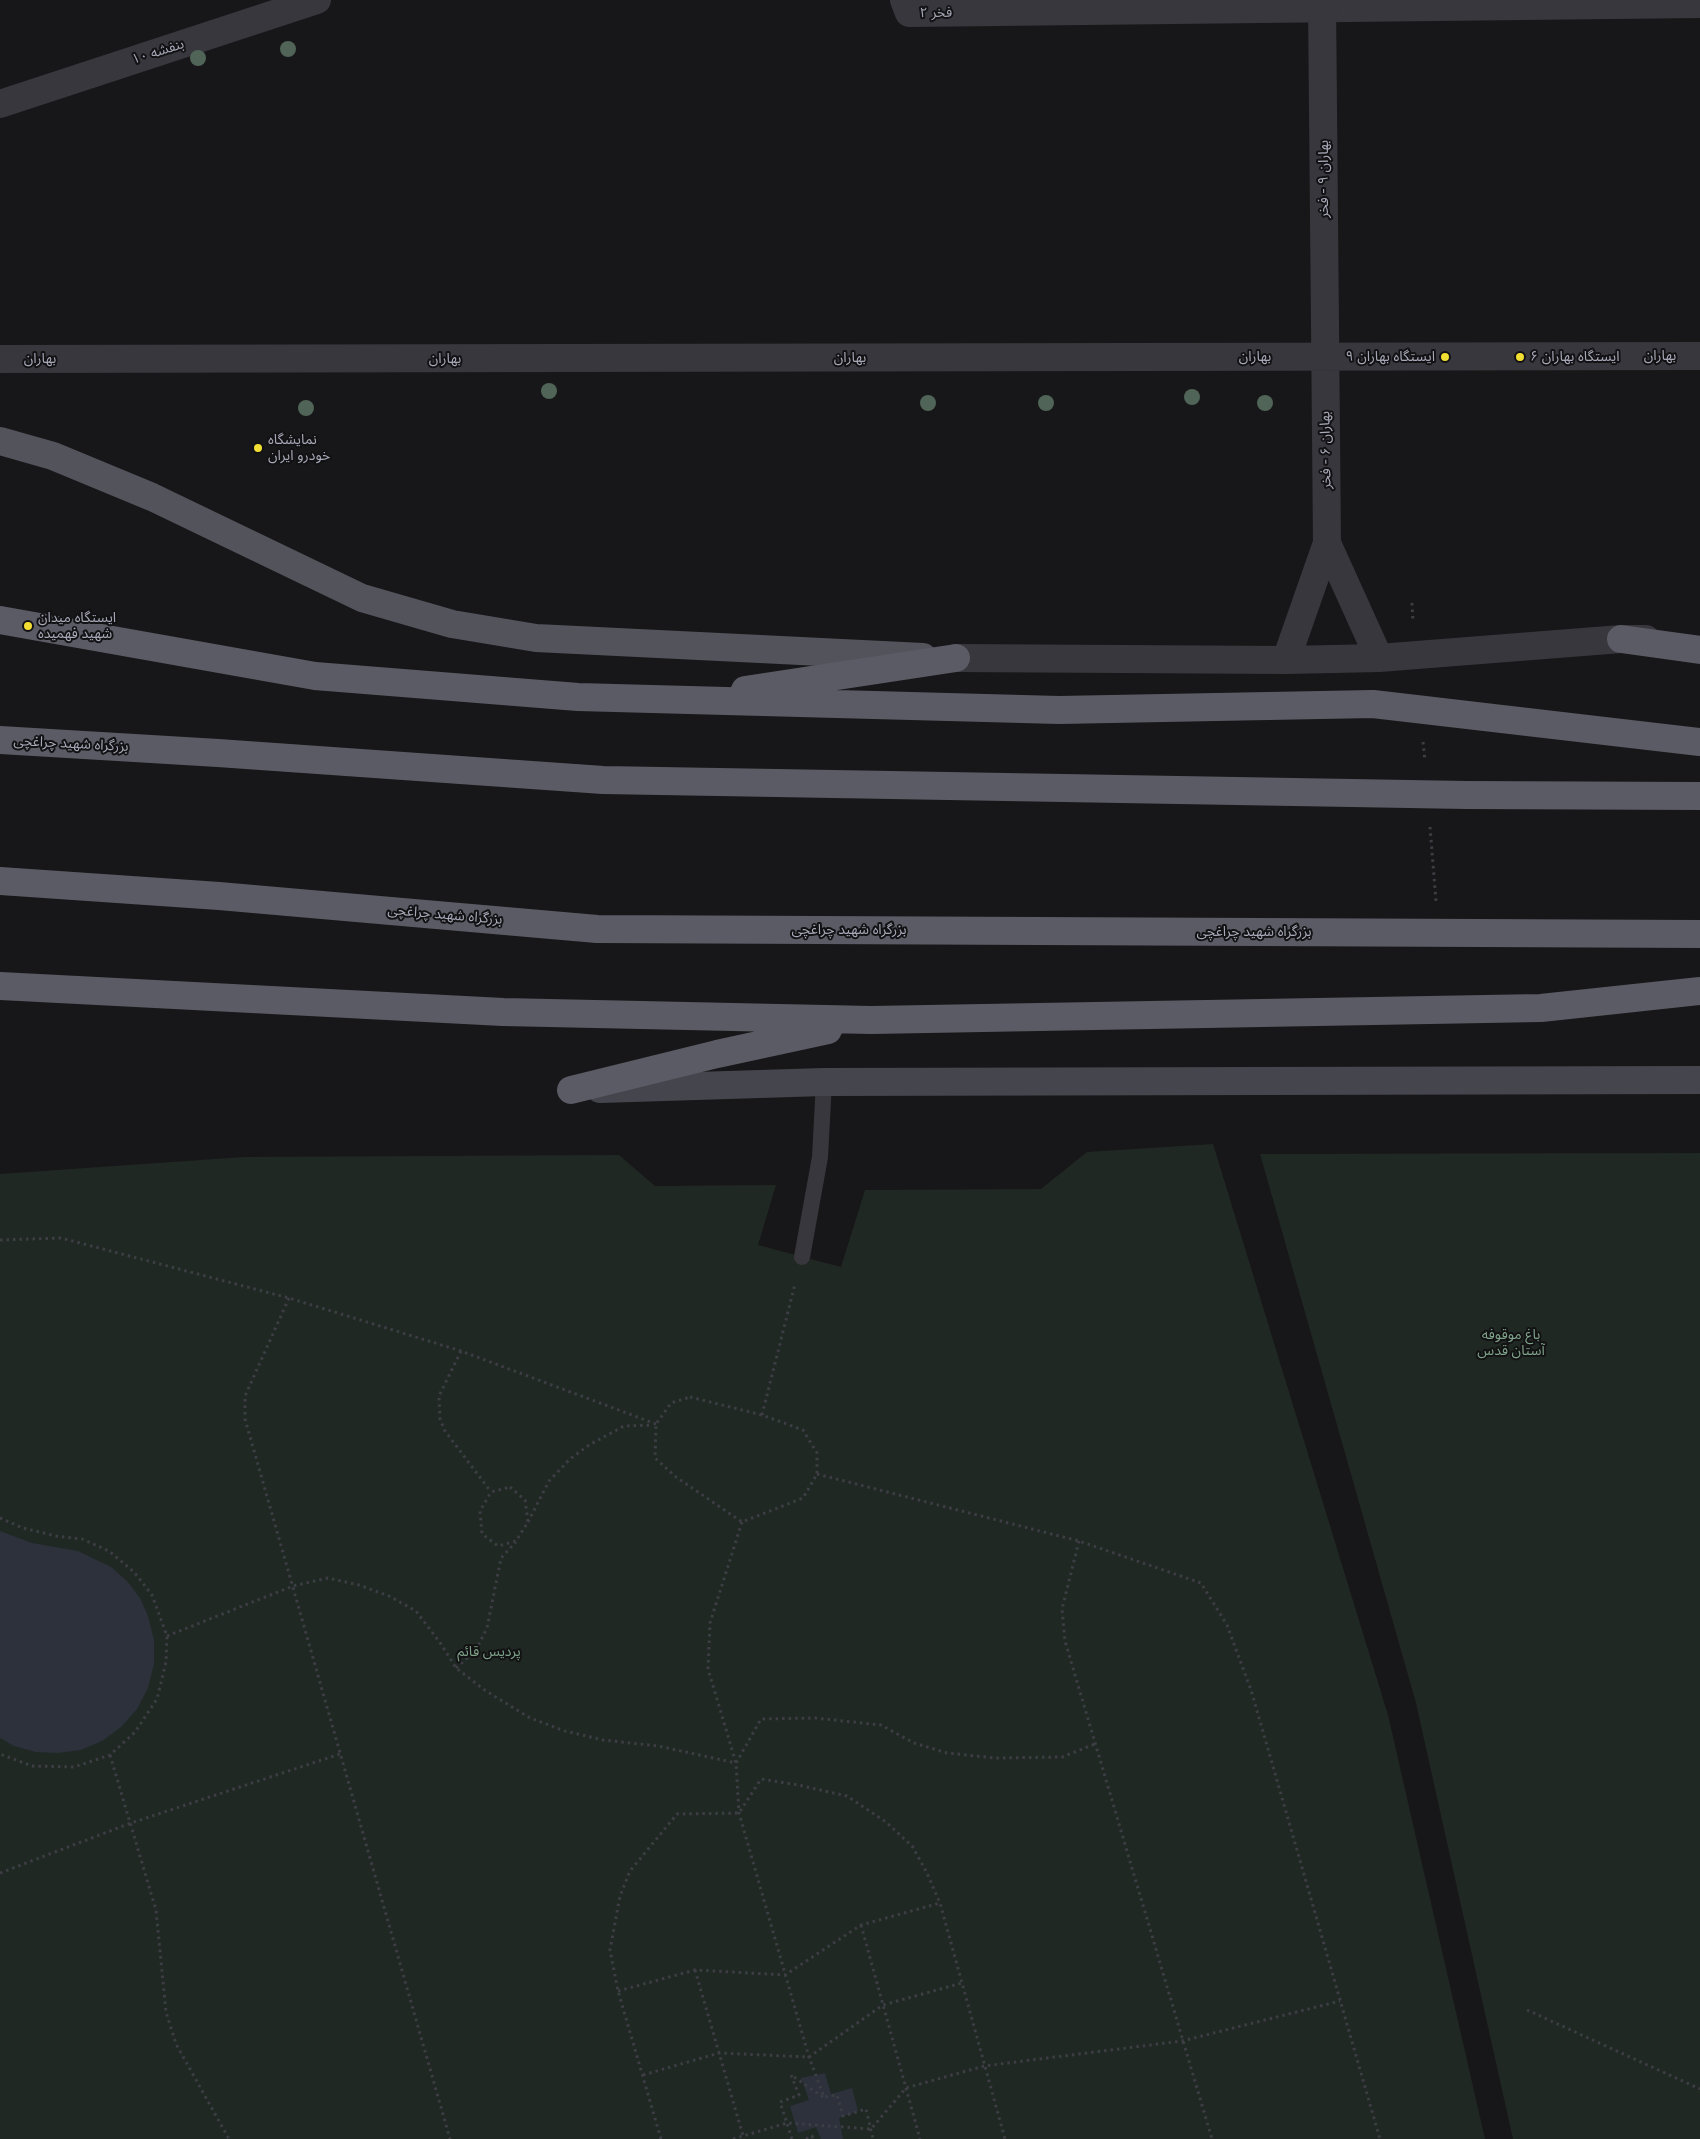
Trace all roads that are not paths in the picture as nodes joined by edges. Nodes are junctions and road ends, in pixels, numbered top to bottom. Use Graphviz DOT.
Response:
graph roads {
  1 [pos="317,0"];
  2 [pos="1322,4"];
  3 [pos="1700,4"];
  4 [pos="906,6"];
  5 [pos="0,104"];
  6 [pos="1700,356"];
  7 [pos="1325,357"];
  8 [pos="0,360"];
  9 [pos="0,441"];
  10 [pos="1327,543"];
  11 [pos="0,620"];
  12 [pos="1700,639"];
  13 [pos="1621,640"];
  14 [pos="1700,650"];
  15 [pos="956,658"];
  16 [pos="1379,658"];
  17 [pos="1286,660"];
  18 [pos="676,700"];
  19 [pos="0,740"];
  20 [pos="1700,742"];
  21 [pos="1700,796"];
  22 [pos="0,881"];
  23 [pos="1700,934"];
  24 [pos="0,986"];
  25 [pos="1700,991"];
  26 [pos="871,1020"];
  27 [pos="1700,1080"];
  28 [pos="812,1082"];
  29 [pos="572,1090"];
  30 [pos="802,1257"];
  1 -- 5 [label="street, بنفشه ۱۰"];
  2 -- 3 [label="street, فخر ۲"];
  2 -- 4 [label="street, فخر ۲"];
  2 -- 7 [label="street, بهاران ۹ - فخر"];
  6 -- 7 [label="street, بهاران"];
  7 -- 8 [label="street, بهاران"];
  7 -- 10 [label="street, بهاران ۶ - فخر"];
  9 -- 15 [label="main road"];
  10 -- 16 [label="street, بهاران ۶ - فخر"];
  10 -- 17 [label="street, بهاران ۶ - فخر"];
  11 -- 18 [label="highway"];
  12 -- 13 [label="street"];
  13 -- 14 [label="highway"];
  13 -- 16 [label="street"];
  15 -- 17 [label="street"];
  15 -- 18 [label="highway"];
  16 -- 17 [label="street"];
  18 -- 20 [label="highway"];
  19 -- 21 [label="highway, بزرگراه شهید چراغچی"];
  22 -- 23 [label="highway, بزرگراه شهید چراغچی"];
  24 -- 26 [label="highway"];
  25 -- 26 [label="highway"];
  26 -- 29 [label="highway"];
  27 -- 28 [label="main road"];
  28 -- 29 [label="main road"];
  28 -- 30 [label="lane"];
}
